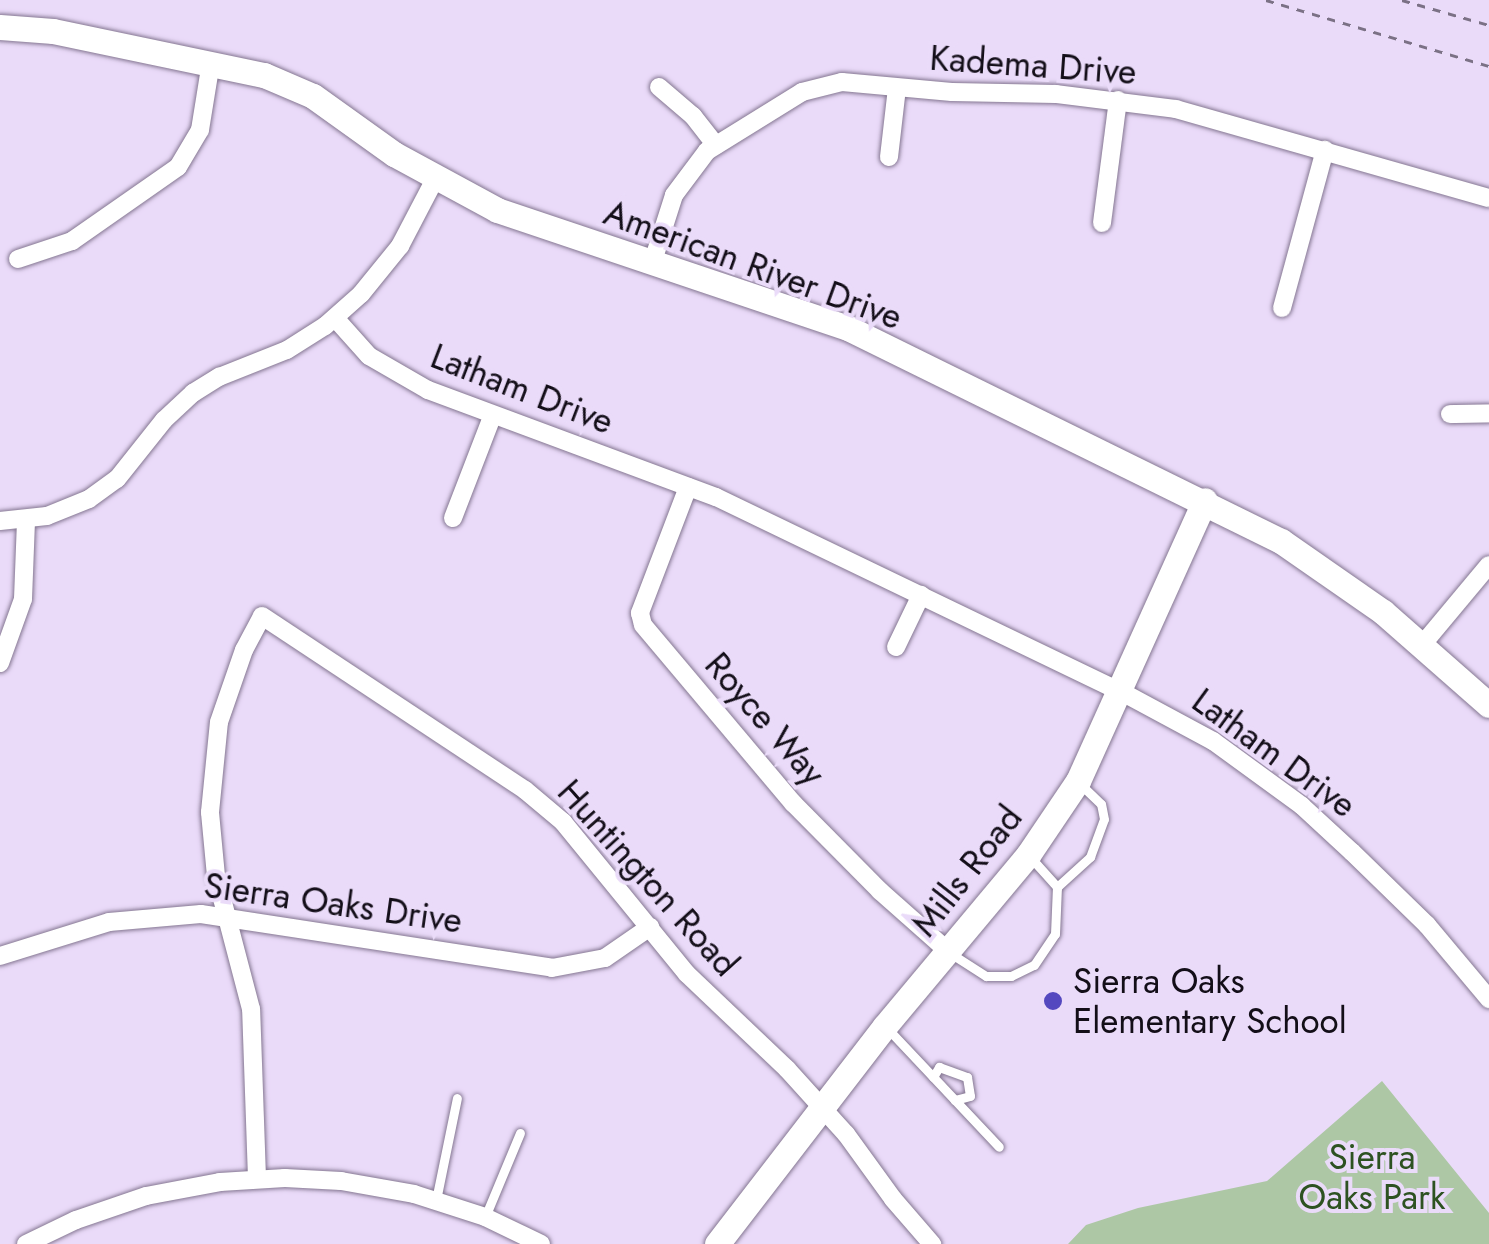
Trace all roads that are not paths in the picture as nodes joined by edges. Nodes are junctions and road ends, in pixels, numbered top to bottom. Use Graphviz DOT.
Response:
graph roads {
  1 [pos="0,26"];
  2 [pos="211,62"];
  3 [pos="659,87"];
  4 [pos="896,88"];
  5 [pos="1118,100"];
  6 [pos="716,145"];
  7 [pos="1325,150"];
  8 [pos="888,156"];
  9 [pos="435,179"];
  10 [pos="1489,198"];
  11 [pos="1102,223"];
  12 [pos="18,259"];
  13 [pos="652,264"];
  14 [pos="1282,308"];
  15 [pos="335,318"];
  16 [pos="1450,414"];
  17 [pos="1489,414"];
  18 [pos="492,417"];
  19 [pos="688,487"];
  20 [pos="1205,500"];
  21 [pos="454,518"];
  22 [pos="26,520"];
  23 [pos="0,521"];
  24 [pos="1489,564"];
  25 [pos="921,595"];
  26 [pos="1422,644"];
  27 [pos="896,648"];
  28 [pos="0,664"];
  29 [pos="1120,691"];
  30 [pos="1489,704"];
  31 [pos="1078,781"];
  32 [pos="1028,855"];
  33 [pos="1058,887"];
  34 [pos="227,917"];
  35 [pos="650,927"];
  36 [pos="950,953"];
  37 [pos="0,956"];
  38 [pos="1489,999"];
  39 [pos="885,1026"];
  40 [pos="934,1077"];
  41 [pos="457,1098"];
  42 [pos="955,1100"];
  43 [pos="822,1108"];
  44 [pos="520,1132"];
  45 [pos="1000,1147"];
  46 [pos="257,1178"];
  47 [pos="436,1200"];
  48 [pos="485,1217"];
  49 [pos="26,1244"];
  50 [pos="541,1244"];
  51 [pos="717,1244"];
  52 [pos="932,1244"];
  1 -- 2 [label="street, American River Drive"];
  2 -- 9 [label="street, American River Drive"];
  2 -- 12 [label="street"];
  3 -- 6 [label="street"];
  4 -- 5 [label="street, Kadema Drive"];
  4 -- 6 [label="street, Kadema Drive"];
  4 -- 8 [label="street"];
  5 -- 7 [label="street, Kadema Drive"];
  5 -- 11 [label="street"];
  6 -- 13 [label="street, Kadema Drive"];
  7 -- 10 [label="street, Kadema Drive"];
  7 -- 14 [label="street"];
  9 -- 13 [label="street, American River Drive"];
  9 -- 15 [label="street"];
  13 -- 20 [label="street, American River Drive"];
  15 -- 18 [label="street, Latham Drive"];
  15 -- 22 [label="street"];
  16 -- 17 [label="street"];
  18 -- 19 [label="street, Latham Drive"];
  18 -- 21 [label="street"];
  19 -- 25 [label="street, Latham Drive"];
  19 -- 36 [label="street, Royce Way"];
  20 -- 26 [label="street, American River Drive"];
  20 -- 29 [label="street, Mills Road"];
  22 -- 23 [label="street"];
  22 -- 28 [label="street"];
  24 -- 26 [label="street"];
  25 -- 27 [label="street"];
  25 -- 29 [label="street, Latham Drive"];
  26 -- 30 [label="street, American River Drive"];
  29 -- 31 [label="street, Mills Road"];
  29 -- 38 [label="street, Latham Drive"];
  31 -- 32 [label="street, Mills Road"];
  31 -- 33 [label="lane"];
  32 -- 33 [label="lane"];
  32 -- 36 [label="street, Mills Road"];
  33 -- 36 [label="lane"];
  34 -- 35 [label="street, Sierra Oaks Drive"];
  34 -- 35 [label="street, Huntington Road"];
  34 -- 37 [label="street, Sierra Oaks Drive"];
  34 -- 46 [label="street"];
  35 -- 43 [label="street, Huntington Road"];
  36 -- 39 [label="street, Mills Road"];
  39 -- 40 [label="lane"];
  39 -- 43 [label="street, Mills Road"];
  40 -- 42 [label="lane"];
  40 -- 42 [label="lane"];
  41 -- 47 [label="lane"];
  42 -- 45 [label="lane"];
  43 -- 51 [label="street, Mills Road"];
  43 -- 52 [label="street, Huntington Road"];
  44 -- 48 [label="lane"];
  46 -- 47 [label="street"];
  46 -- 49 [label="street"];
  47 -- 48 [label="street"];
  48 -- 50 [label="street"];
}
